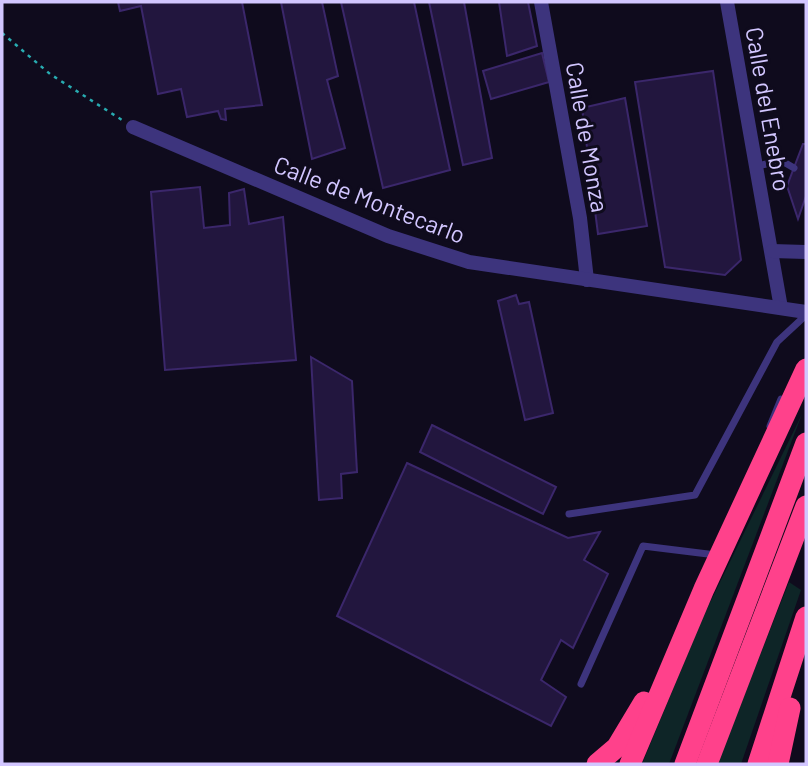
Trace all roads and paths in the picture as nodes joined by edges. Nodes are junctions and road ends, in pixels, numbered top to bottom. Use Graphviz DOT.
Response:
graph roads {
  1 [pos="541,2"];
  2 [pos="727,2"];
  3 [pos="2,33"];
  4 [pos="133,127"];
  5 [pos="756,166"];
  6 [pos="794,168"];
  7 [pos="772,251"];
  8 [pos="806,252"];
  9 [pos="587,280"];
  10 [pos="781,308"];
  11 [pos="806,314"];
  12 [pos="801,371"];
  13 [pos="786,388"];
  14 [pos="806,443"];
  15 [pos="762,466"];
  16 [pos="806,506"];
  17 [pos="569,514"];
  18 [pos="720,555"];
  19 [pos="704,589"];
  20 [pos="806,617"];
  21 [pos="806,652"];
  22 [pos="581,684"];
  23 [pos="806,707"];
  24 [pos="597,764"];
  25 [pos="630,764"];
  26 [pos="685,764"];
  27 [pos="707,764"];
  28 [pos="758,764"];
  29 [pos="778,764"];
  30 [pos="791,764"];
  1 -- 9 [label="street, Calle de Monza"];
  2 -- 5 [label="street, Calle del Enebro"];
  3 -- 4 [label="path"];
  4 -- 9 [label="street, Calle de Montecarlo"];
  5 -- 6 [label="lane"];
  5 -- 7 [label="street, Calle del Enebro"];
  7 -- 8 [label="street"];
  7 -- 10 [label="street, Calle del Enebro"];
  9 -- 10 [label="street, Calle de Montecarlo"];
  10 -- 11 [label="street, Calle de Montecarlo"];
  11 -- 17 [label="lane"];
  12 -- 15 [label="highway"];
  13 -- 15 [label="lane"];
  14 -- 26 [label="highway"];
  15 -- 18 [label="highway"];
  16 -- 27 [label="highway"];
  18 -- 19 [label="highway"];
  18 -- 22 [label="lane"];
  19 -- 24 [label="highway"];
  19 -- 25 [label="highway"];
  20 -- 28 [label="highway"];
  21 -- 29 [label="highway"];
  23 -- 30 [label="highway"];
}
